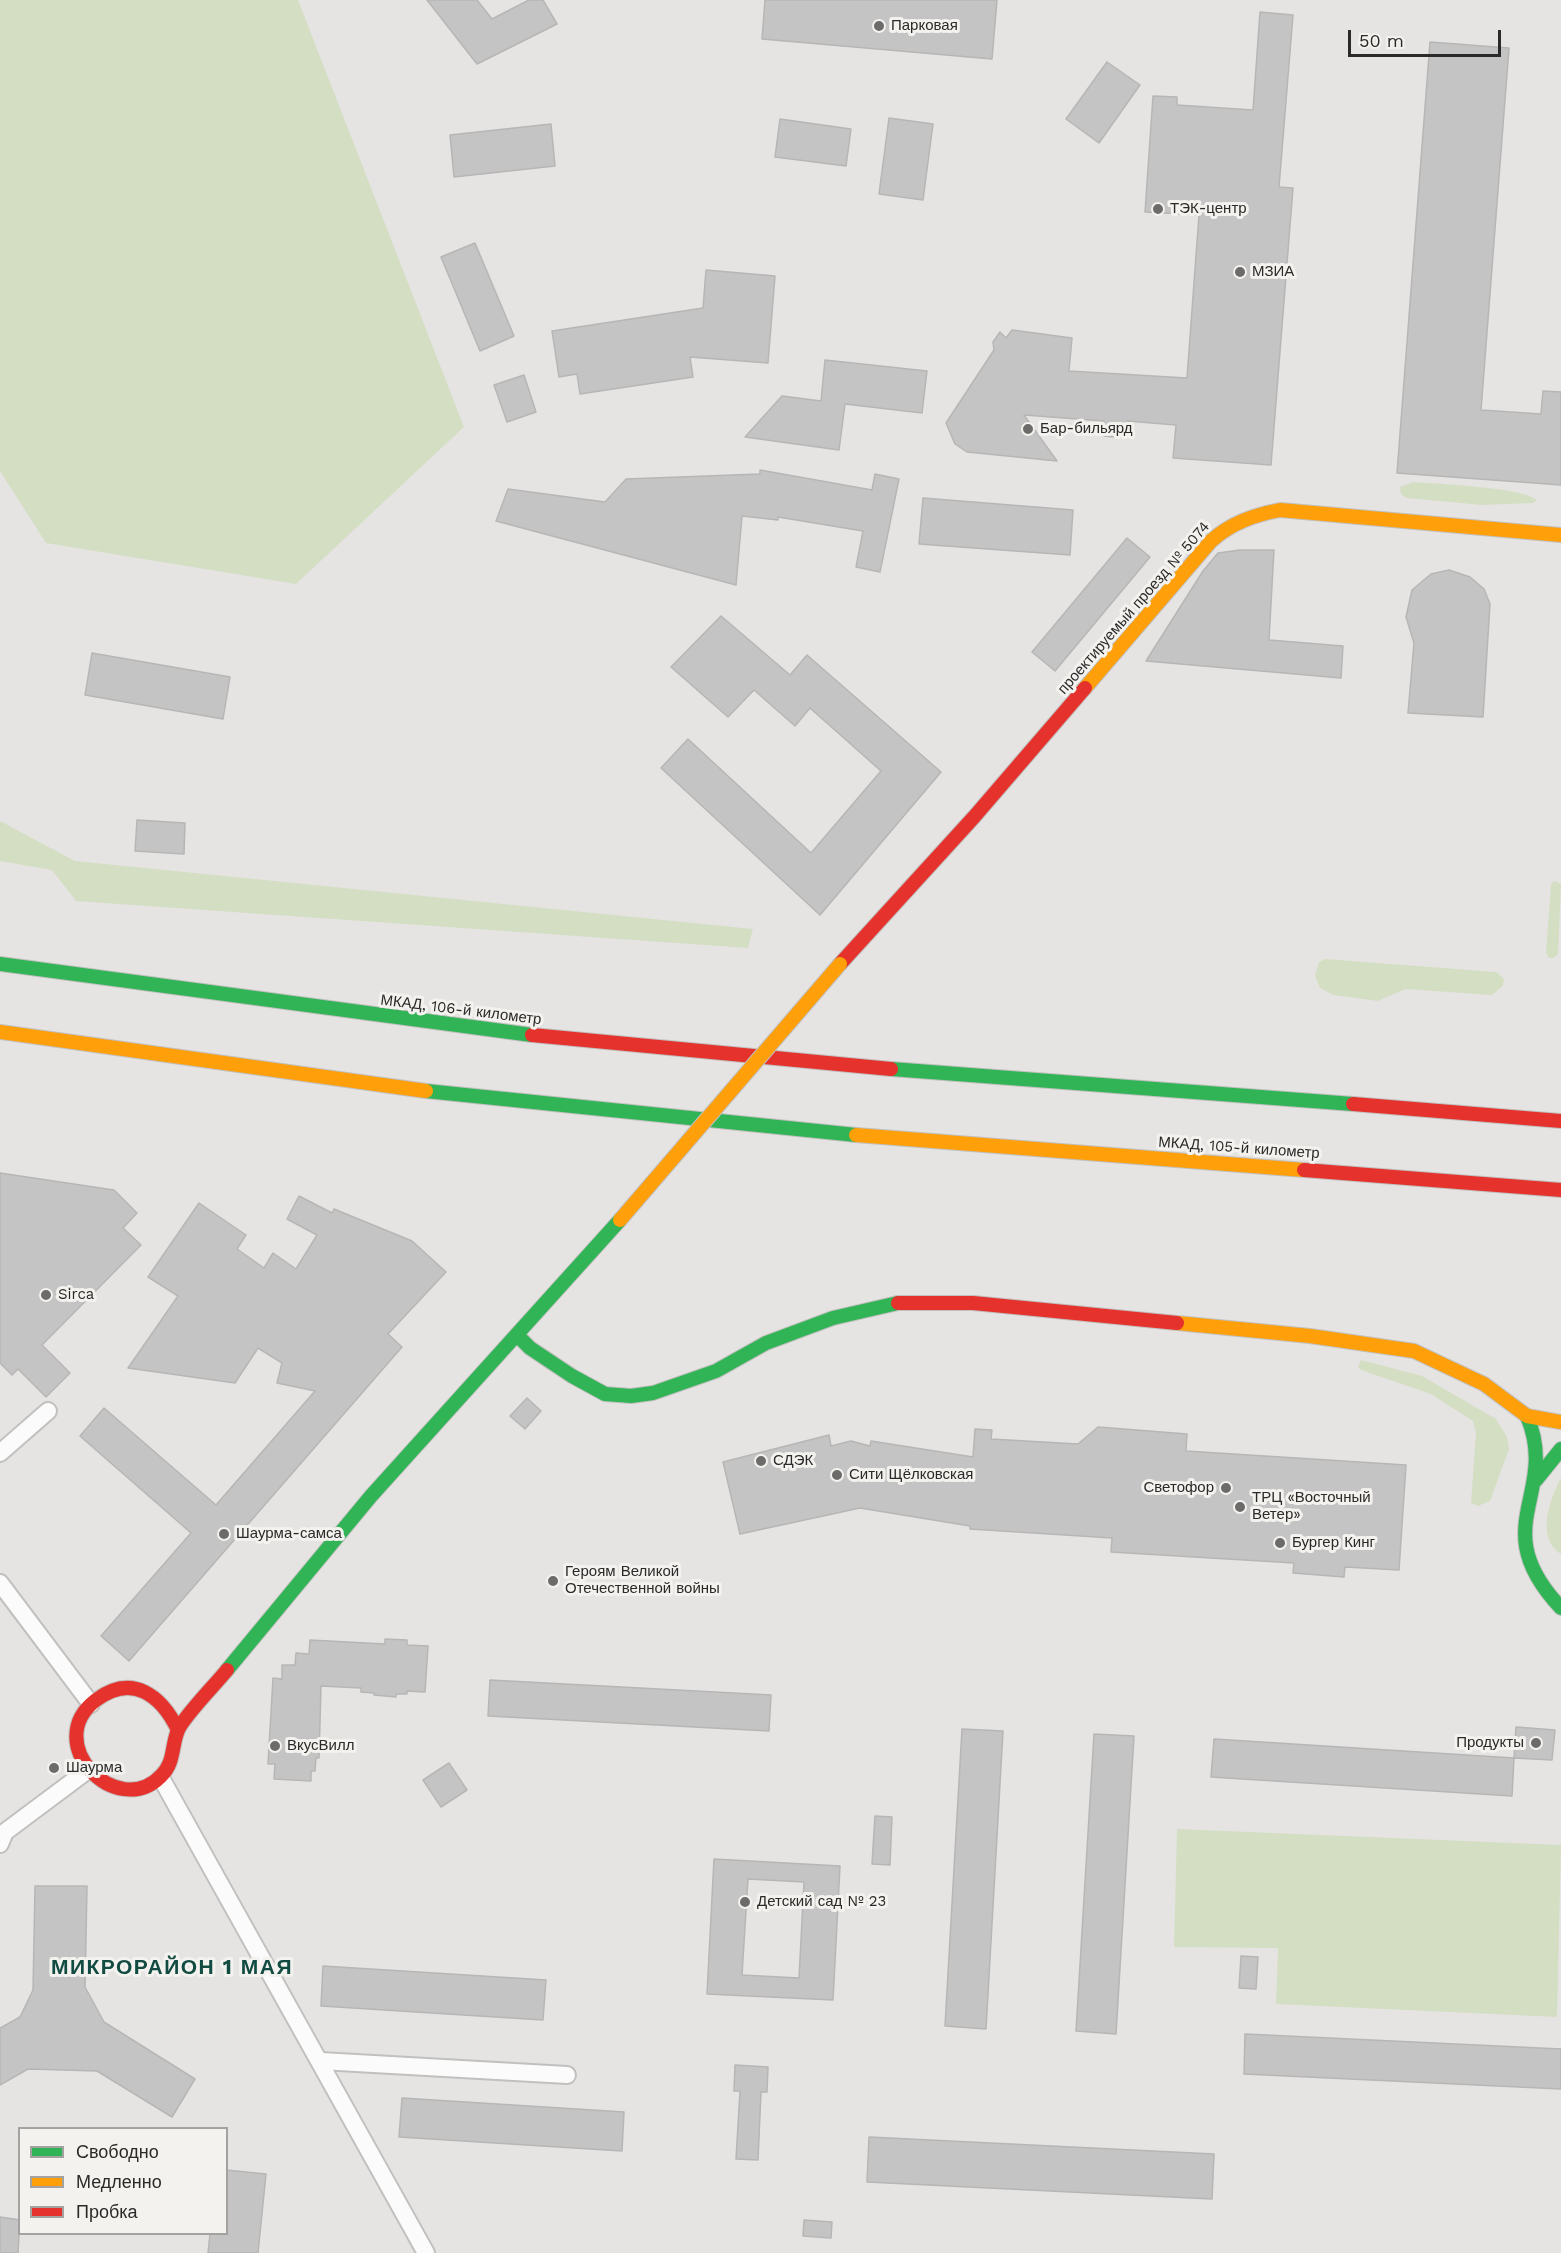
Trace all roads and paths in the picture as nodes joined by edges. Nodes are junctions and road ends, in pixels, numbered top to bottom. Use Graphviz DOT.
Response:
graph roads {
  1 [pos="1561,535"];
  2 [pos="0,964"];
  3 [pos="0,1032"];
  4 [pos="1561,1121"];
  5 [pos="1561,1190"];
  6 [pos="518,1336"];
  7 [pos="48,1411"];
  8 [pos="1527,1416"];
  9 [pos="1561,1422"];
  10 [pos="1561,1449"];
  11 [pos="0,1453"];
  12 [pos="1536,1480"];
  13 [pos="0,1584"];
  14 [pos="1561,1608"];
  15 [pos="91,1704"];
  16 [pos="178,1730"];
  17 [pos="88,1770"];
  18 [pos="160,1778"];
  19 [pos="0,1844"];
  20 [pos="321,2061"];
  21 [pos="567,2075"];
  22 [pos="426,2253"];
  1 -- 6 [label="main road, проектируемый проезд № 5074, bridge"];
  2 -- 4 [label="main road, МКАД, 106-й километр"];
  3 -- 5 [label="main road, МКАД, 105-й километр"];
  6 -- 8 [label="main road"];
  6 -- 16 [label="main road, проектируемый проезд № 5074"];
  7 -- 11 [label="street"];
  8 -- 9 [label="main road"];
  8 -- 12 [label="main road"];
  10 -- 12 [label="main road"];
  12 -- 14 [label="main road"];
  13 -- 15 [label="street"];
  15 -- 16 [label="main road"];
  15 -- 17 [label="main road"];
  16 -- 18 [label="main road"];
  17 -- 18 [label="main road"];
  17 -- 19 [label="street"];
  18 -- 20 [label="street"];
  20 -- 21 [label="street"];
  20 -- 22 [label="street"];
}
